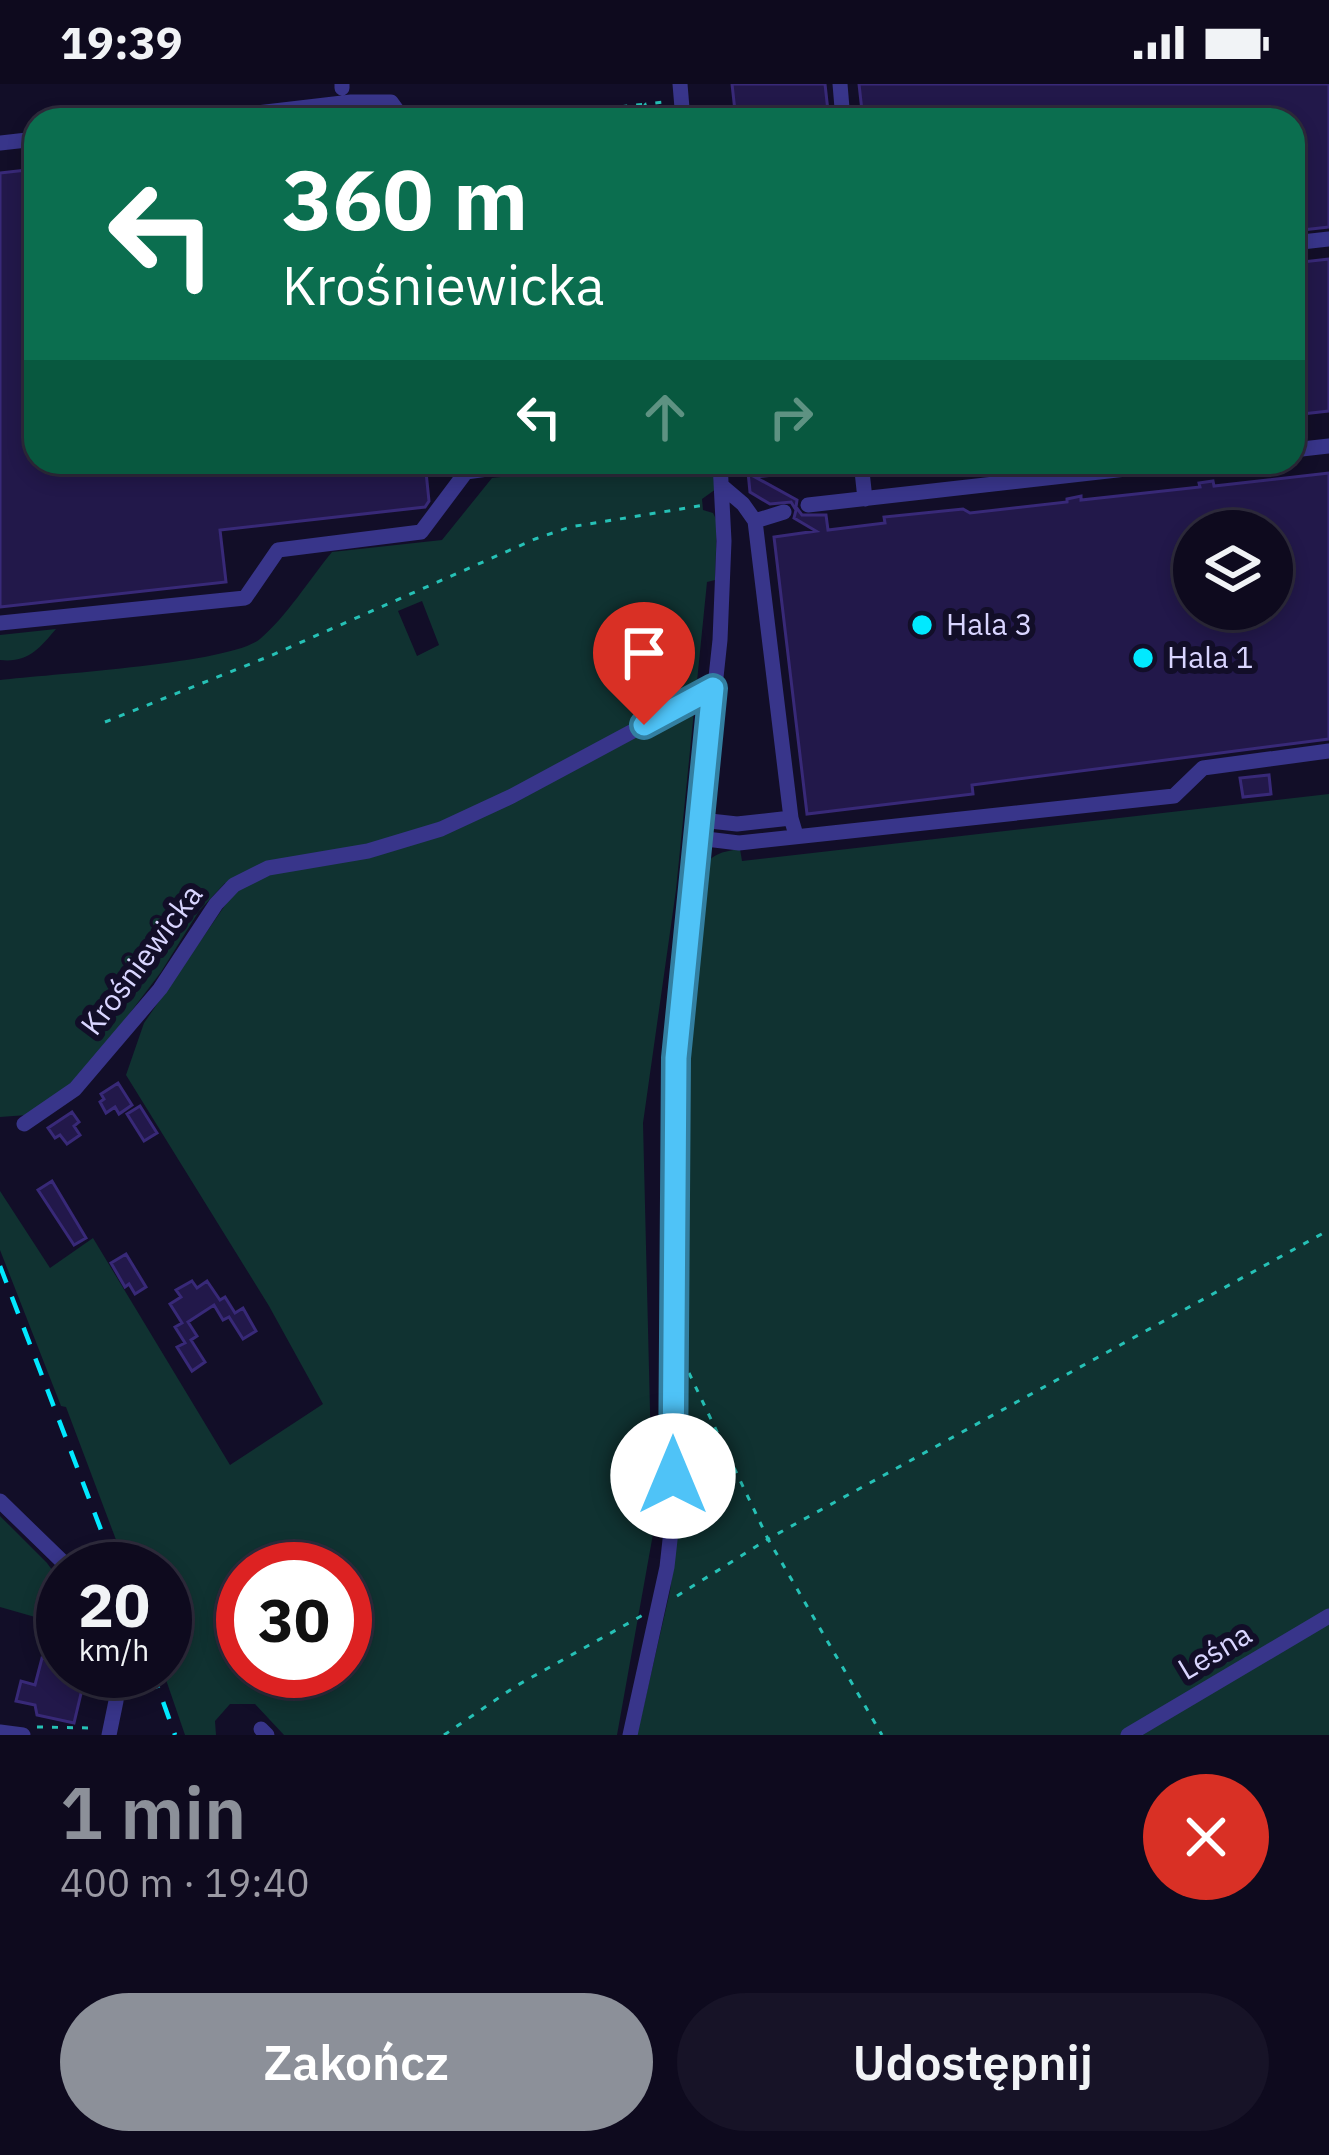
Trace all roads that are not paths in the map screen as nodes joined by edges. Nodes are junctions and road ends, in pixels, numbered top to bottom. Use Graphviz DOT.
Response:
graph roads {
  1 [pos="299,108"];
  2 [pos="395,108"];
  3 [pos="464,474"];
  4 [pos="721,474"];
  5 [pos="862,474"];
  6 [pos="1034,474"];
  7 [pos="723,495"];
  8 [pos="865,499"];
  9 [pos="808,505"];
  10 [pos="784,512"];
  11 [pos="755,521"];
  12 [pos="0,623"];
  13 [pos="713,688"];
  14 [pos="1329,751"];
  15 [pos="790,818"];
  16 [pos="701,820"];
  17 [pos="796,836"];
  18 [pos="698,838"];
  19 [pos="24,1124"];
  20 [pos="0,1502"];
  21 [pos="42,1542"];
  22 [pos="1329,1616"];
  23 [pos="116,1698"];
  24 [pos="25,1730"];
  25 [pos="0,1732"];
  26 [pos="110,1735"];
  27 [pos="630,1735"];
  28 [pos="1128,1735"];
  1 -- 2 [label="street"];
  3 -- 12 [label="street"];
  4 -- 7 [label="street"];
  5 -- 8 [label="street"];
  6 -- 8 [label="street"];
  7 -- 11 [label="street"];
  7 -- 13 [label="street"];
  8 -- 9 [label="street"];
  10 -- 11 [label="street"];
  11 -- 15 [label="street"];
  13 -- 16 [label="street"];
  13 -- 19 [label="street, Krośniewicka"];
  14 -- 17 [label="street"];
  15 -- 16 [label="street"];
  15 -- 17 [label="street"];
  16 -- 18 [label="street"];
  17 -- 18 [label="street"];
  18 -- 27 [label="street"];
  20 -- 21 [label="street"];
  22 -- 28 [label="street, Leśna"];
  23 -- 26 [label="street"];
  24 -- 25 [label="street"];
}
